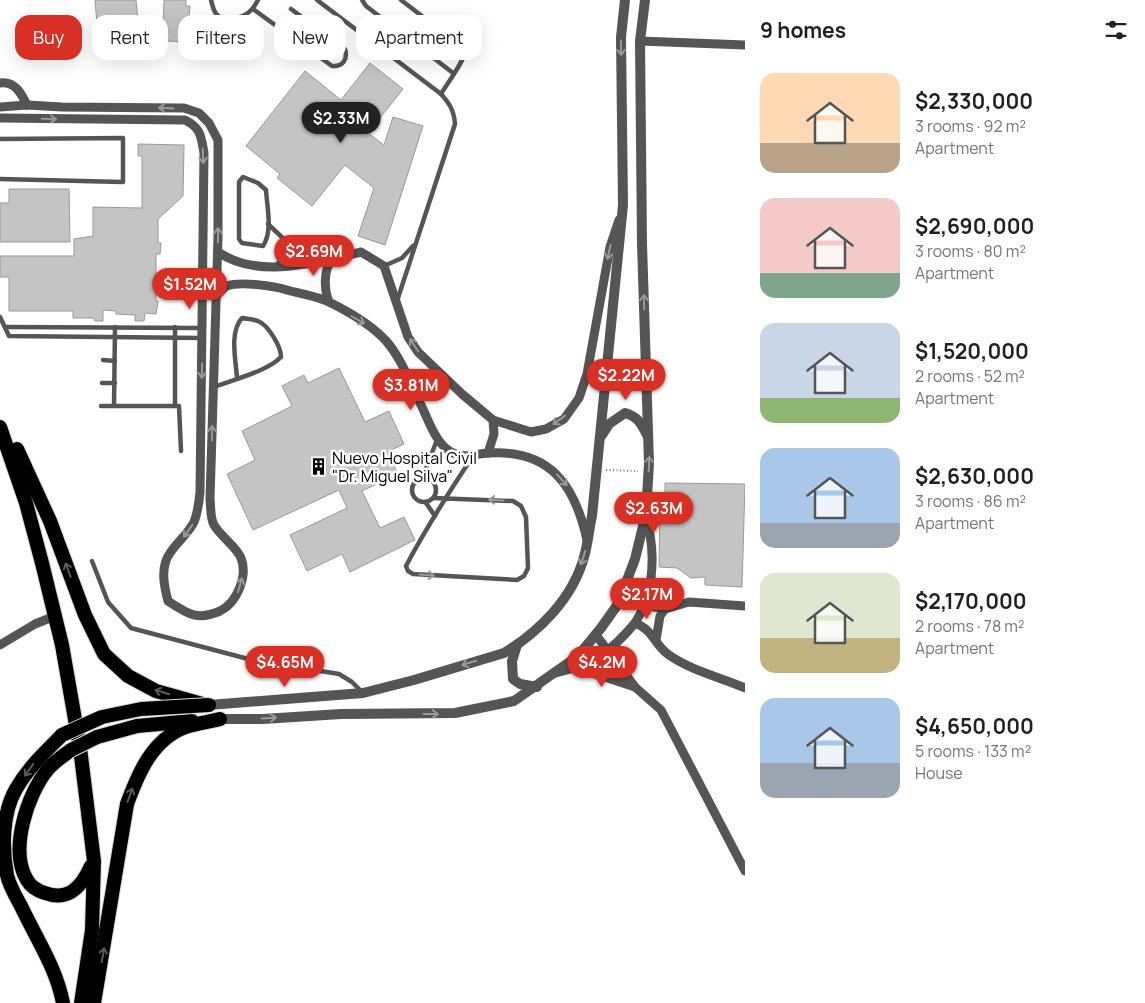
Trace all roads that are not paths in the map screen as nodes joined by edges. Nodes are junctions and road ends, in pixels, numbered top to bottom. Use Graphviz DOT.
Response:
graph roads {
  1 [pos="211,0"];
  2 [pos="258,0"];
  3 [pos="317,0"];
  4 [pos="362,0"];
  5 [pos="401,0"];
  6 [pos="625,0"];
  7 [pos="645,0"];
  8 [pos="292,9"];
  9 [pos="253,10"];
  10 [pos="378,15"];
  11 [pos="356,30"];
  12 [pos="640,41"];
  13 [pos="745,44"];
  14 [pos="396,60"];
  15 [pos="436,60"];
  16 [pos="453,73"];
  17 [pos="0,83"];
  18 [pos="441,94"];
  19 [pos="27,105"];
  20 [pos="0,107"];
  21 [pos="0,118"];
  22 [pos="0,139"];
  23 [pos="0,179"];
  24 [pos="623,205"];
  25 [pos="268,224"];
  26 [pos="288,243"];
  27 [pos="415,243"];
  28 [pos="218,252"];
  29 [pos="333,259"];
  30 [pos="297,264"];
  31 [pos="277,266"];
  32 [pos="384,266"];
  33 [pos="216,296"];
  34 [pos="330,302"];
  35 [pos="397,302"];
  36 [pos="0,317"];
  37 [pos="5,327"];
  38 [pos="64,327"];
  39 [pos="115,327"];
  40 [pos="175,328"];
  41 [pos="202,328"];
  42 [pos="63,337"];
  43 [pos="114,338"];
  44 [pos="176,338"];
  45 [pos="202,338"];
  46 [pos="103,360"];
  47 [pos="115,361"];
  48 [pos="236,378"];
  49 [pos="102,383"];
  50 [pos="114,383"];
  51 [pos="213,387"];
  52 [pos="102,406"];
  53 [pos="114,406"];
  54 [pos="175,406"];
  55 [pos="0,420"];
  56 [pos="493,420"];
  57 [pos="0,427"];
  58 [pos="601,438"];
  59 [pos="649,438"];
  60 [pos="438,439"];
  61 [pos="181,451"];
  62 [pos="488,453"];
  63 [pos="474,455"];
  64 [pos="422,478"];
  65 [pos="434,498"];
  66 [pos="446,498"];
  67 [pos="426,502"];
  68 [pos="646,514"];
  69 [pos="435,516"];
  70 [pos="587,541"];
  71 [pos="92,561"];
  72 [pos="646,602"];
  73 [pos="745,606"];
  74 [pos="665,609"];
  75 [pos="55,616"];
  76 [pos="635,623"];
  77 [pos="596,635"];
  78 [pos="656,640"];
  79 [pos="0,645"];
  80 [pos="517,645"];
  81 [pos="608,652"];
  82 [pos="577,668"];
  83 [pos="555,673"];
  84 [pos="537,687"];
  85 [pos="635,687"];
  86 [pos="745,688"];
  87 [pos="363,693"];
  88 [pos="209,706"];
  89 [pos="220,719"];
  90 [pos="94,861"];
  91 [pos="745,872"];
  92 [pos="63,1003"];
  93 [pos="80,1003"];
  94 [pos="94,1003"];
  1 -- 9 [label="lane"];
  2 -- 9 [label="lane"];
  3 -- 11 [label="lane"];
  4 -- 10 [label="lane"];
  5 -- 16 [label="lane"];
  6 -- 24 [label="street, one-way"];
  7 -- 12 [label="street"];
  8 -- 9 [label="lane"];
  12 -- 13 [label="street"];
  59 -- 12 [label="street, one-way"];
  14 -- 18 [label="lane"];
  15 -- 16 [label="lane"];
  16 -- 18 [label="lane"];
  17 -- 19 [label="street"];
  18 -- 27 [label="lane"];
  19 -- 20 [label="street"];
  28 -- 19 [label="street, one-way"];
  21 -- 41 [label="street, one-way"];
  22 -- 23 [label="lane"];
  24 -- 56 [label="street, one-way"];
  24 -- 58 [label="street"];
  25 -- 25 [label="lane"];
  25 -- 26 [label="lane"];
  26 -- 30 [label="lane"];
  26 -- 31 [label="lane"];
  27 -- 32 [label="lane"];
  27 -- 35 [label="lane"];
  28 -- 31 [label="street"];
  28 -- 33 [label="street"];
  29 -- 30 [label="street"];
  29 -- 32 [label="street"];
  29 -- 34 [label="street"];
  30 -- 31 [label="street"];
  32 -- 35 [label="street"];
  33 -- 34 [label="street"];
  33 -- 51 [label="street"];
  34 -- 60 [label="street, one-way"];
  56 -- 35 [label="street, one-way"];
  36 -- 37 [label="lane"];
  37 -- 38 [label="lane"];
  37 -- 42 [label="lane"];
  38 -- 39 [label="lane"];
  38 -- 42 [label="lane"];
  39 -- 40 [label="lane"];
  39 -- 43 [label="lane"];
  40 -- 41 [label="lane"];
  40 -- 44 [label="lane"];
  41 -- 45 [label="street"];
  42 -- 43 [label="lane"];
  43 -- 44 [label="lane"];
  43 -- 47 [label="lane"];
  44 -- 45 [label="lane"];
  44 -- 54 [label="lane"];
  45 -- 51 [label="street, one-way"];
  46 -- 47 [label="lane"];
  47 -- 50 [label="lane"];
  48 -- 48 [label="lane"];
  48 -- 51 [label="lane"];
  49 -- 50 [label="lane"];
  50 -- 53 [label="lane"];
  52 -- 53 [label="lane"];
  53 -- 54 [label="lane"];
  54 -- 61 [label="lane"];
  88 -- 55 [label="highway, one-way"];
  56 -- 62 [label="street"];
  57 -- 75 [label="highway"];
  58 -- 59 [label="street"];
  58 -- 70 [label="street"];
  68 -- 59 [label="street, one-way"];
  60 -- 63 [label="street"];
  60 -- 64 [label="lane"];
  62 -- 63 [label="street"];
  62 -- 70 [label="street, one-way"];
  63 -- 66 [label="lane"];
  64 -- 65 [label="lane"];
  64 -- 67 [label="lane"];
  65 -- 66 [label="lane"];
  65 -- 67 [label="lane"];
  66 -- 69 [label="lane"];
  69 -- 66 [label="lane, one-way"];
  67 -- 69 [label="lane"];
  68 -- 72 [label="street"];
  68 -- 77 [label="street"];
  70 -- 80 [label="street, one-way"];
  71 -- 87 [label="lane"];
  72 -- 74 [label="street"];
  72 -- 76 [label="street"];
  73 -- 74 [label="street"];
  74 -- 78 [label="street"];
  75 -- 79 [label="street"];
  75 -- 90 [label="highway"];
  76 -- 78 [label="street"];
  76 -- 81 [label="street"];
  77 -- 81 [label="street"];
  77 -- 83 [label="street"];
  78 -- 86 [label="street"];
  80 -- 84 [label="street"];
  80 -- 87 [label="street, one-way"];
  81 -- 82 [label="street"];
  81 -- 85 [label="street"];
  82 -- 83 [label="street"];
  82 -- 85 [label="street"];
  83 -- 84 [label="street"];
  89 -- 84 [label="street, one-way"];
  85 -- 91 [label="street"];
  87 -- 88 [label="street"];
  88 -- 92 [label="highway, one-way, bridge"];
  89 -- 90 [label="highway, bridge"];
  94 -- 89 [label="highway, one-way"];
  90 -- 93 [label="highway"];
}
